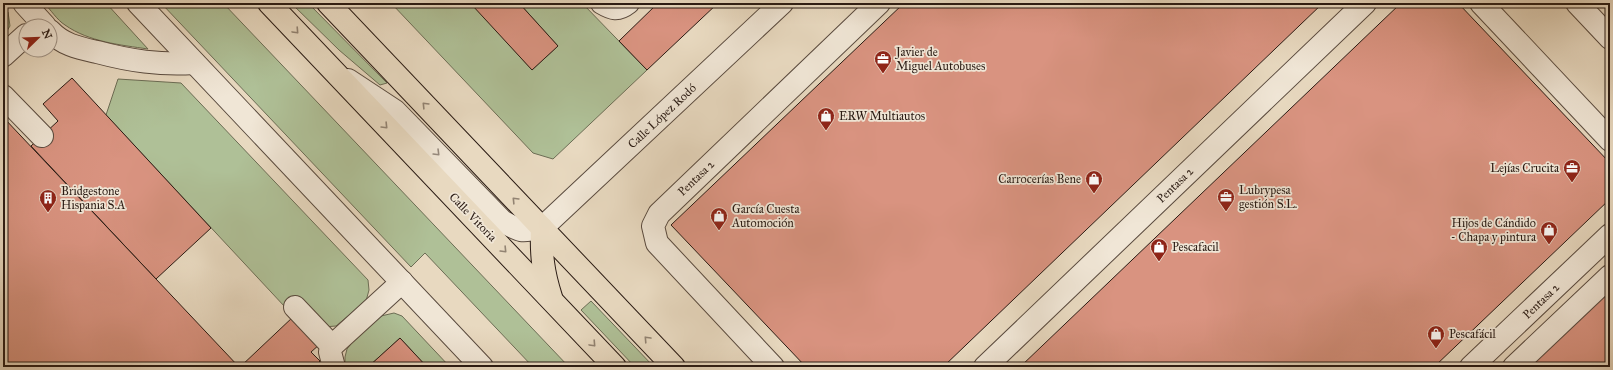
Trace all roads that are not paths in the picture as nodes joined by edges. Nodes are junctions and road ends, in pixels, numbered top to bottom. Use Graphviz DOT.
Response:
graph roads {
  1 [pos="24,3"];
  2 [pos="138,3"];
  3 [pos="269,3"];
  4 [pos="328,3"];
  5 [pos="602,3"];
  6 [pos="628,3"];
  7 [pos="782,3"];
  8 [pos="878,3"];
  9 [pos="1366,3"];
  10 [pos="1481,3"];
  11 [pos="1577,3"];
  12 [pos="33,18"];
  13 [pos="1610,38"];
  14 [pos="58,39"];
  15 [pos="18,44"];
  16 [pos="3,56"];
  17 [pos="194,63"];
  18 [pos="331,68"];
  19 [pos="3,96"];
  20 [pos="42,136"];
  21 [pos="1610,140"];
  22 [pos="542,228"];
  23 [pos="1610,235"];
  24 [pos="1610,276"];
  25 [pos="402,282"];
  26 [pos="551,300"];
  27 [pos="295,307"];
  28 [pos="333,356"];
  29 [pos="482,367"];
  30 [pos="615,367"];
  31 [pos="674,367"];
  32 [pos="773,367"];
  33 [pos="985,367"];
  34 [pos="1471,367"];
  35 [pos="1514,367"];
  1 -- 12 [label="street"];
  2 -- 17 [label="street"];
  3 -- 18 [label="highway, Calle Vitoria, one-way"];
  22 -- 4 [label="highway, one-way"];
  5 -- 6 [label="street"];
  7 -- 22 [label="street, Calle López Rodó"];
  8 -- 32 [label="street, Pentasa 2"];
  9 -- 33 [label="street, Pentasa 2"];
  10 -- 21 [label="street"];
  11 -- 13 [label="street"];
  14 -- 17 [label="street"];
  15 -- 16 [label="street"];
  17 -- 25 [label="street"];
  18 -- 22 [label="street, Calle Vitoria, one-way"];
  18 -- 26 [label="highway, Calle Vitoria, one-way"];
  19 -- 20 [label="street"];
  22 -- 26 [label="highway"];
  31 -- 22 [label="highway, one-way"];
  23 -- 34 [label="street, Pentasa 2"];
  24 -- 35 [label="street"];
  25 -- 28 [label="street"];
  25 -- 29 [label="street"];
  26 -- 30 [label="highway, Calle Vitoria, one-way"];
  27 -- 28 [label="street"];
}
